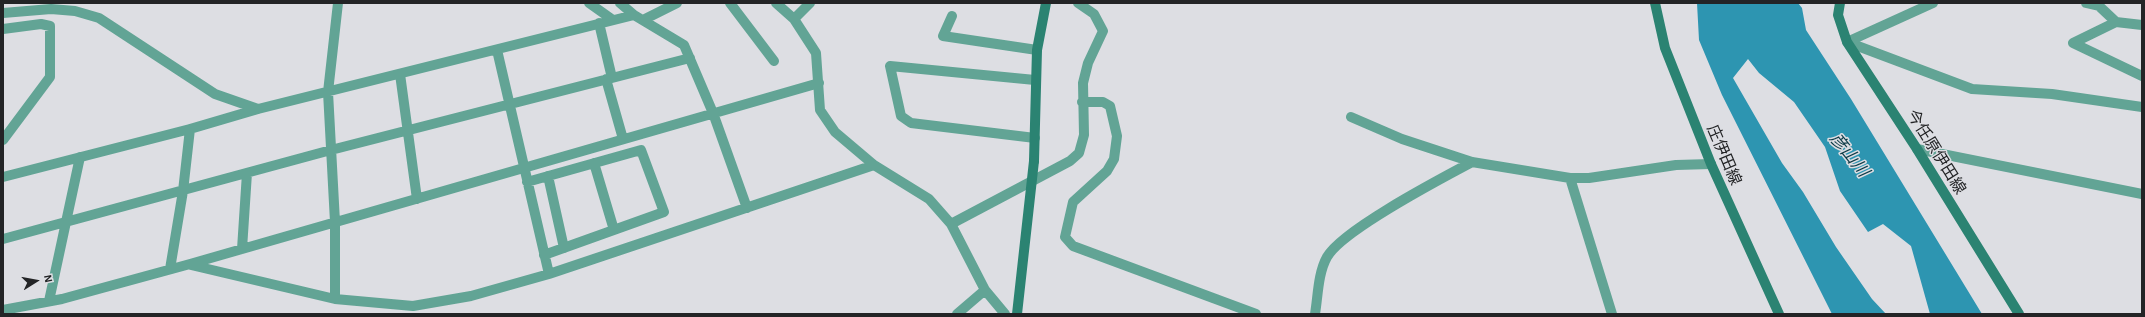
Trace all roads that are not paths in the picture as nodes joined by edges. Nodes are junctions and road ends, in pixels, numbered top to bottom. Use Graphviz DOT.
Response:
graph roads {
  1 [pos="338,3"];
  2 [pos="589,3"];
  3 [pos="620,3"];
  4 [pos="677,3"];
  5 [pos="730,3"];
  6 [pos="776,3"];
  7 [pos="810,3"];
  8 [pos="1046,3"];
  9 [pos="1078,3"];
  10 [pos="1654,3"];
  11 [pos="1840,3"];
  12 [pos="1933,3"];
  13 [pos="2086,3"];
  14 [pos="3,12"];
  15 [pos="634,14"];
  16 [pos="952,16"];
  17 [pos="794,19"];
  18 [pos="613,20"];
  19 [pos="643,20"];
  20 [pos="2116,22"];
  21 [pos="599,23"];
  22 [pos="2142,25"];
  23 [pos="3,29"];
  24 [pos="1847,42"];
  25 [pos="497,50"];
  26 [pos="1036,50"];
  27 [pos="690,58"];
  28 [pos="774,61"];
  29 [pos="400,74"];
  30 [pos="2142,76"];
  31 [pos="609,79"];
  32 [pos="1035,80"];
  33 [pos="820,82"];
  34 [pos="328,92"];
  35 [pos="1082,102"];
  36 [pos="510,104"];
  37 [pos="2142,107"];
  38 [pos="258,109"];
  39 [pos="713,113"];
  40 [pos="1351,117"];
  41 [pos="190,129"];
  42 [pos="408,131"];
  43 [pos="1035,138"];
  44 [pos="623,139"];
  45 [pos="3,140"];
  46 [pos="1917,149"];
  47 [pos="331,150"];
  48 [pos="80,157"];
  49 [pos="1472,162"];
  50 [pos="594,163"];
  51 [pos="1711,164"];
  52 [pos="874,165"];
  53 [pos="524,168"];
  54 [pos="248,173"];
  55 [pos="548,176"];
  56 [pos="3,177"];
  57 [pos="1570,178"];
  58 [pos="527,182"];
  59 [pos="183,191"];
  60 [pos="2142,194"];
  61 [pos="417,199"];
  62 [pos="747,208"];
  63 [pos="335,222"];
  64 [pos="65,223"];
  65 [pos="951,224"];
  66 [pos="614,230"];
  67 [pos="3,239"];
  68 [pos="564,248"];
  69 [pos="242,249"];
  70 [pos="544,255"];
  71 [pos="190,264"];
  72 [pos="170,269"];
  73 [pos="549,274"];
  74 [pos="985,290"];
  75 [pos="335,299"];
  76 [pos="49,301"];
  77 [pos="3,310"];
  78 [pos="956,314"];
  79 [pos="1006,314"];
  80 [pos="1017,314"];
  81 [pos="1256,314"];
  82 [pos="1315,314"];
  83 [pos="1612,314"];
  84 [pos="1779,314"];
  85 [pos="2019,314"];
  1 -- 34 [label="street"];
  2 -- 18 [label="street"];
  3 -- 15 [label="street"];
  4 -- 19 [label="street"];
  5 -- 28 [label="street"];
  6 -- 17 [label="street"];
  7 -- 17 [label="street"];
  8 -- 26 [label="main road"];
  9 -- 35 [label="street"];
  10 -- 51 [label="main road, 庄伊田線"];
  11 -- 24 [label="main road, 今任原伊田線"];
  12 -- 24 [label="street"];
  13 -- 20 [label="street"];
  14 -- 38 [label="street"];
  15 -- 18 [label="street"];
  15 -- 19 [label="street"];
  16 -- 26 [label="street"];
  17 -- 33 [label="street"];
  18 -- 21 [label="street"];
  19 -- 27 [label="street"];
  20 -- 22 [label="street"];
  20 -- 30 [label="street"];
  21 -- 25 [label="street"];
  21 -- 31 [label="street"];
  23 -- 45 [label="street"];
  24 -- 37 [label="street"];
  24 -- 46 [label="main road, 今任原伊田線"];
  25 -- 29 [label="street"];
  25 -- 36 [label="street"];
  26 -- 32 [label="main road"];
  27 -- 31 [label="street"];
  27 -- 39 [label="street"];
  29 -- 34 [label="street"];
  29 -- 42 [label="street"];
  31 -- 36 [label="street"];
  31 -- 44 [label="street"];
  32 -- 43 [label="main road"];
  32 -- 43 [label="street"];
  33 -- 39 [label="street"];
  33 -- 52 [label="street"];
  34 -- 38 [label="street"];
  34 -- 47 [label="street"];
  35 -- 65 [label="street"];
  35 -- 81 [label="street"];
  36 -- 42 [label="street"];
  36 -- 53 [label="street"];
  38 -- 41 [label="street"];
  39 -- 44 [label="street"];
  39 -- 62 [label="street"];
  40 -- 49 [label="street"];
  41 -- 48 [label="street"];
  41 -- 59 [label="street"];
  42 -- 47 [label="street"];
  42 -- 61 [label="street"];
  43 -- 80 [label="main road, bridge"];
  44 -- 53 [label="street"];
  46 -- 60 [label="street"];
  46 -- 85 [label="main road, 今任原伊田線"];
  47 -- 54 [label="street"];
  47 -- 63 [label="street"];
  48 -- 56 [label="street"];
  48 -- 64 [label="street"];
  49 -- 57 [label="street"];
  49 -- 82 [label="street"];
  50 -- 55 [label="street"];
  50 -- 66 [label="street"];
  50 -- 66 [label="street"];
  51 -- 57 [label="street"];
  51 -- 84 [label="main road, 庄伊田線"];
  52 -- 62 [label="street"];
  52 -- 65 [label="street"];
  53 -- 58 [label="street"];
  53 -- 61 [label="street"];
  54 -- 59 [label="street"];
  54 -- 69 [label="street"];
  55 -- 58 [label="street"];
  55 -- 68 [label="street"];
  57 -- 83 [label="street"];
  58 -- 70 [label="street"];
  59 -- 64 [label="street"];
  59 -- 72 [label="street"];
  61 -- 63 [label="street"];
  62 -- 73 [label="street"];
  63 -- 69 [label="street"];
  63 -- 75 [label="street"];
  64 -- 67 [label="street"];
  64 -- 76 [label="street"];
  65 -- 74 [label="street"];
  66 -- 68 [label="street"];
  68 -- 70 [label="street"];
  69 -- 71 [label="street"];
  70 -- 73 [label="street"];
  71 -- 72 [label="street"];
  71 -- 75 [label="street"];
  72 -- 76 [label="street"];
  73 -- 75 [label="street"];
  74 -- 78 [label="street"];
  74 -- 79 [label="street"];
  76 -- 77 [label="street"];
}
